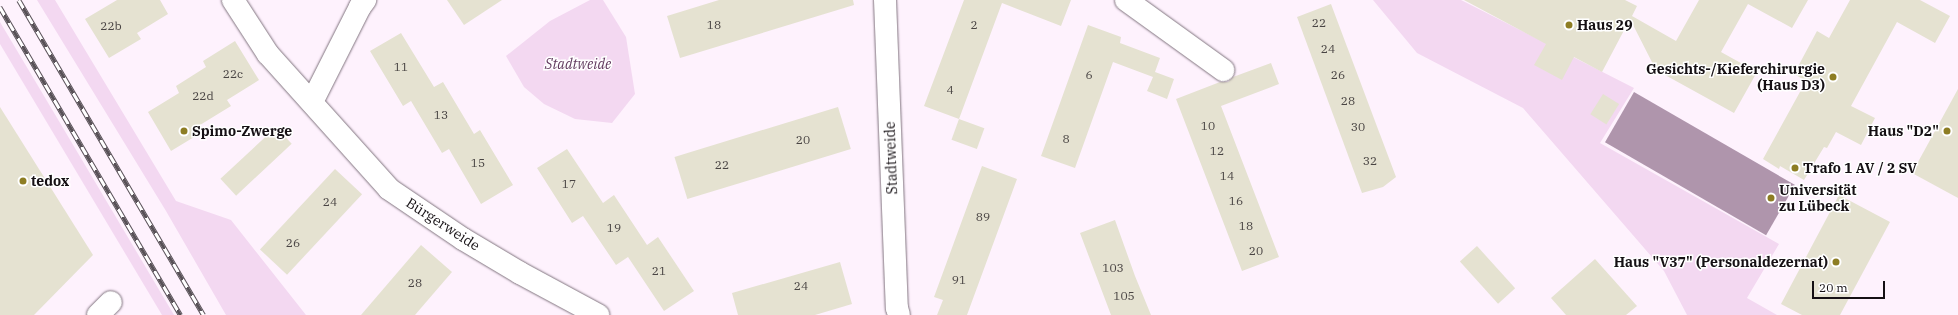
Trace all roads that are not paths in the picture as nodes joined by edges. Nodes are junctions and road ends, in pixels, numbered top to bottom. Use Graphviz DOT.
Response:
graph roads {
  1 [pos="233,0"];
  2 [pos="365,0"];
  3 [pos="885,0"];
  4 [pos="1126,0"];
  5 [pos="1223,70"];
  6 [pos="312,102"];
  7 [pos="598,315"];
  8 [pos="899,315"];
  1 -- 6 [label="street, Bürgerweide"];
  2 -- 6 [label="street"];
  3 -- 8 [label="street, Stadtweide"];
  4 -- 5 [label="street"];
  6 -- 7 [label="street, Bürgerweide"];
}
